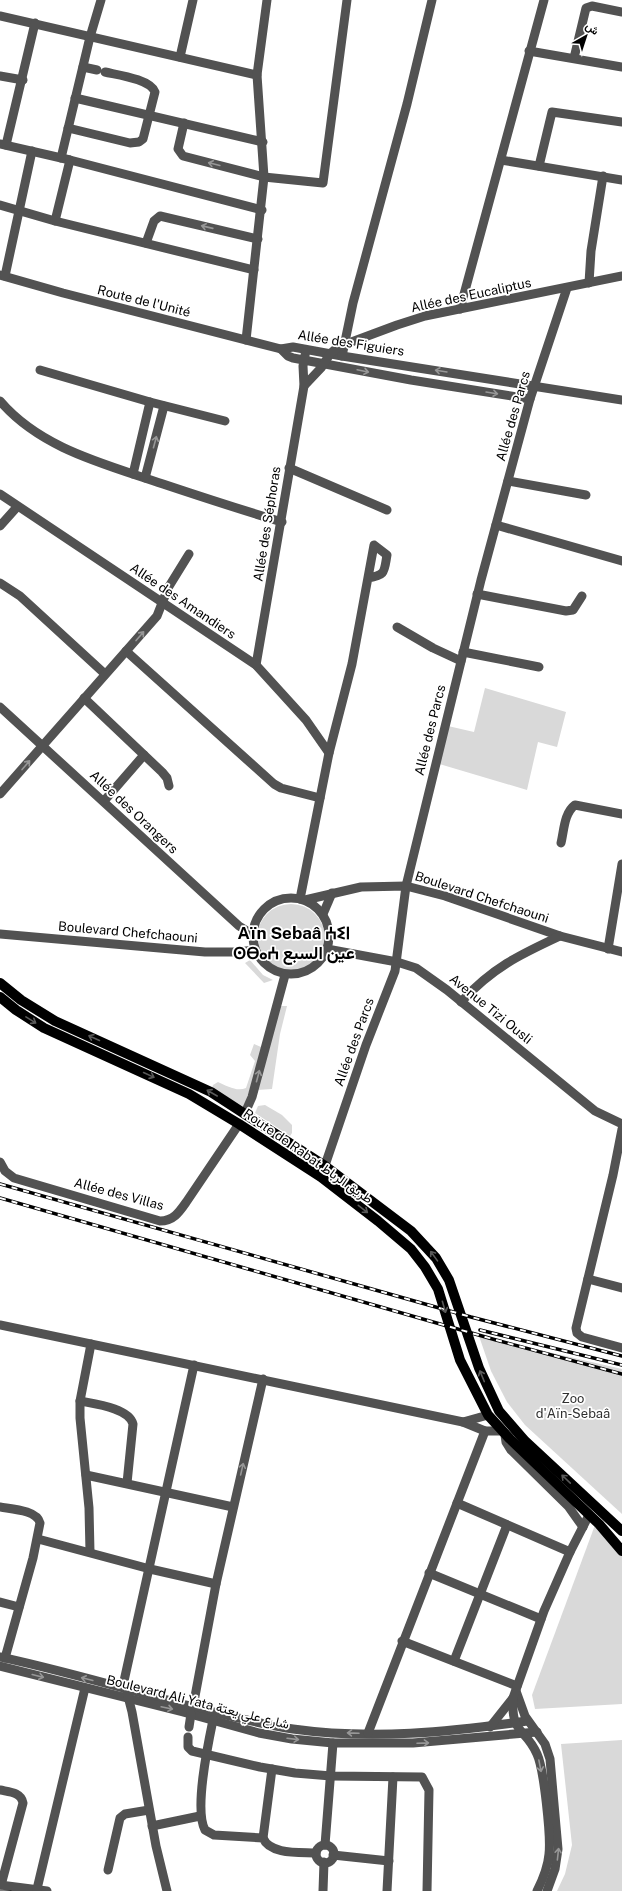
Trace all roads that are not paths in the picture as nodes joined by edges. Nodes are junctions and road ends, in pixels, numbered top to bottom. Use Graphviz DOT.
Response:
graph roads {
  1 [pos="102,0"];
  2 [pos="192,0"];
  3 [pos="267,0"];
  4 [pos="347,0"];
  5 [pos="432,0"];
  6 [pos="544,0"];
  7 [pos="622,12"];
  8 [pos="0,16"];
  9 [pos="35,23"];
  10 [pos="90,37"];
  11 [pos="529,52"];
  12 [pos="180,57"];
  13 [pos="574,58"];
  14 [pos="83,67"];
  15 [pos="622,67"];
  16 [pos="257,75"];
  17 [pos="0,76"];
  18 [pos="22,80"];
  19 [pos="75,98"];
  20 [pos="149,115"];
  21 [pos="622,122"];
  22 [pos="184,123"];
  23 [pos="68,128"];
  24 [pos="263,142"];
  25 [pos="3,144"];
  26 [pos="32,151"];
  27 [pos="65,159"];
  28 [pos="501,160"];
  29 [pos="540,166"];
  30 [pos="602,176"];
  31 [pos="264,177"];
  32 [pos="622,180"];
  33 [pos="0,205"];
  34 [pos="20,210"];
  35 [pos="262,210"];
  36 [pos="55,221"];
  37 [pos="258,239"];
  38 [pos="146,243"];
  39 [pos="254,270"];
  40 [pos="3,276"];
  41 [pos="622,276"];
  42 [pos="589,283"];
  43 [pos="567,288"];
  44 [pos="460,309"];
  45 [pos="246,340"];
  46 [pos="344,344"];
  47 [pos="281,349"];
  48 [pos="306,350"];
  49 [pos="330,354"];
  50 [pos="342,356"];
  51 [pos="304,359"];
  52 [pos="325,363"];
  53 [pos="40,370"];
  54 [pos="304,386"];
  55 [pos="534,386"];
  56 [pos="530,398"];
  57 [pos="622,400"];
  58 [pos="0,401"];
  59 [pos="150,402"];
  60 [pos="164,406"];
  61 [pos="224,421"];
  62 [pos="289,468"];
  63 [pos="133,474"];
  64 [pos="145,478"];
  65 [pos="508,481"];
  66 [pos="0,494"];
  67 [pos="586,495"];
  68 [pos="17,507"];
  69 [pos="387,510"];
  70 [pos="282,522"];
  71 [pos="496,525"];
  72 [pos="0,526"];
  73 [pos="189,554"];
  74 [pos="622,561"];
  75 [pos="368,578"];
  76 [pos="0,583"];
  77 [pos="477,594"];
  78 [pos="582,596"];
  79 [pos="163,602"];
  80 [pos="397,627"];
  81 [pos="126,652"];
  82 [pos="463,652"];
  83 [pos="461,661"];
  84 [pos="256,665"];
  85 [pos="539,667"];
  86 [pos="105,674"];
  87 [pos="84,698"];
  88 [pos="0,707"];
  89 [pos="42,746"];
  90 [pos="329,753"];
  91 [pos="144,755"];
  92 [pos="168,786"];
  93 [pos="0,794"];
  94 [pos="320,798"];
  95 [pos="104,800"];
  96 [pos="622,814"];
  97 [pos="561,842"];
  98 [pos="622,864"];
  99 [pos="621,878"];
  100 [pos="406,886"];
  101 [pos="332,893"];
  102 [pos="303,900"];
  103 [pos="323,914"];
  104 [pos="0,934"];
  105 [pos="252,934"];
  106 [pos="560,936"];
  107 [pos="327,949"];
  108 [pos="608,949"];
  109 [pos="254,950"];
  110 [pos="622,952"];
  111 [pos="397,962"];
  112 [pos="285,974"];
  113 [pos="0,983"];
  114 [pos="0,997"];
  115 [pos="461,1002"];
  116 [pos="245,1113"];
  117 [pos="239,1124"];
  118 [pos="622,1124"];
  119 [pos="622,1129"];
  120 [pos="0,1162"];
  121 [pos="325,1166"];
  122 [pos="321,1177"];
  123 [pos="588,1279"];
  124 [pos="622,1288"];
  125 [pos="0,1325"];
  126 [pos="91,1344"];
  127 [pos="622,1348"];
  128 [pos="194,1365"];
  129 [pos="262,1379"];
  130 [pos="80,1401"];
  131 [pos="488,1415"];
  132 [pos="463,1422"];
  133 [pos="485,1431"];
  134 [pos="504,1433"];
  135 [pos="86,1475"];
  136 [pos="126,1483"];
  137 [pos="166,1492"];
  138 [pos="457,1503"];
  139 [pos="0,1506"];
  140 [pos="234,1507"];
  141 [pos="592,1511"];
  142 [pos="599,1524"];
  143 [pos="507,1525"];
  144 [pos="583,1527"];
  145 [pos="622,1531"];
  146 [pos="622,1535"];
  147 [pos="38,1539"];
  148 [pos="622,1548"];
  149 [pos="622,1551"];
  150 [pos="90,1552"];
  151 [pos="570,1552"];
  152 [pos="150,1569"];
  153 [pos="429,1573"];
  154 [pos="216,1584"];
  155 [pos="479,1594"];
  156 [pos="0,1602"];
  157 [pos="19,1607"];
  158 [pos="541,1619"];
  159 [pos="402,1641"];
  160 [pos="2,1661"];
  161 [pos="454,1661"];
  162 [pos="85,1688"];
  163 [pos="124,1689"];
  164 [pos="515,1692"];
  165 [pos="129,1700"];
  166 [pos="192,1710"];
  167 [pos="213,1720"];
  168 [pos="528,1720"];
  169 [pos="514,1722"];
  170 [pos="189,1727"];
  171 [pos="490,1727"];
  172 [pos="537,1732"];
  173 [pos="368,1733"];
  174 [pos="521,1733"];
  175 [pos="188,1737"];
  176 [pos="333,1743"];
  177 [pos="205,1753"];
  178 [pos="272,1769"];
  179 [pos="331,1776"];
  180 [pos="393,1777"];
  181 [pos="0,1790"];
  182 [pos="149,1810"];
  183 [pos="200,1816"];
  184 [pos="152,1826"];
  185 [pos="263,1838"];
  186 [pos="325,1845"];
  187 [pos="316,1853"];
  188 [pos="333,1855"];
  189 [pos="389,1861"];
  190 [pos="324,1862"];
  191 [pos="108,1870"];
  192 [pos="1,1885"];
  193 [pos="37,1889"];
  194 [pos="47,1891"];
  195 [pos="167,1891"];
  196 [pos="323,1891"];
  197 [pos="387,1891"];
  198 [pos="427,1891"];
  199 [pos="537,1891"];
  200 [pos="547,1891"];
  1 -- 10 [label="street"];
  2 -- 12 [label="street"];
  3 -- 16 [label="street"];
  4 -- 31 [label="street"];
  5 -- 46 [label="street"];
  6 -- 11 [label="street"];
  7 -- 13 [label="street"];
  8 -- 9 [label="street"];
  9 -- 10 [label="street"];
  9 -- 18 [label="street"];
  10 -- 12 [label="street"];
  10 -- 14 [label="street"];
  11 -- 13 [label="street"];
  11 -- 28 [label="street"];
  12 -- 16 [label="street"];
  13 -- 15 [label="street"];
  14 -- 19 [label="street"];
  14 -- 20 [label="street"];
  16 -- 24 [label="street"];
  17 -- 18 [label="street"];
  18 -- 25 [label="street"];
  19 -- 20 [label="street"];
  19 -- 23 [label="street"];
  20 -- 22 [label="street"];
  20 -- 23 [label="street"];
  21 -- 29 [label="street"];
  22 -- 24 [label="street"];
  31 -- 22 [label="street, one-way"];
  23 -- 27 [label="street"];
  24 -- 31 [label="street"];
  25 -- 26 [label="street"];
  26 -- 27 [label="street"];
  26 -- 34 [label="street"];
  27 -- 35 [label="street"];
  27 -- 36 [label="street"];
  28 -- 29 [label="street"];
  28 -- 44 [label="street"];
  29 -- 30 [label="street"];
  30 -- 32 [label="street"];
  30 -- 42 [label="street"];
  31 -- 35 [label="street"];
  33 -- 34 [label="street"];
  34 -- 36 [label="street"];
  34 -- 40 [label="street"];
  35 -- 37 [label="street"];
  36 -- 38 [label="street"];
  37 -- 38 [label="street, one-way"];
  37 -- 39 [label="street"];
  38 -- 39 [label="street"];
  39 -- 45 [label="street"];
  40 -- 45 [label="street, Route de l'Unité"];
  41 -- 42 [label="street, Allée des Eucaliptus"];
  42 -- 43 [label="street, Allée des Eucaliptus"];
  43 -- 44 [label="street, Allée des Eucaliptus"];
  43 -- 55 [label="street, Allée des Parcs"];
  44 -- 46 [label="street, Allée des Eucaliptus"];
  45 -- 47 [label="street, Route de l'Unité"];
  46 -- 49 [label="street, Allée des Eucaliptus"];
  46 -- 50 [label="street"];
  47 -- 48 [label="street, Allée des Figuiers"];
  47 -- 51 [label="street, Allée des Figuiers"];
  48 -- 49 [label="street, Allée des Figuiers"];
  48 -- 51 [label="street, Allée des Séphoras"];
  49 -- 50 [label="street, Allée des Figuiers"];
  49 -- 52 [label="street"];
  55 -- 50 [label="street, Allée des Figuiers, one-way"];
  51 -- 52 [label="street, Allée des Figuiers"];
  51 -- 54 [label="street, Allée des Séphoras"];
  52 -- 54 [label="street"];
  52 -- 56 [label="street, Allée des Figuiers, one-way"];
  53 -- 59 [label="street"];
  54 -- 62 [label="street, Allée des Séphoras"];
  55 -- 56 [label="street, Allée des Parcs"];
  55 -- 57 [label="street, Allée des Figuiers"];
  56 -- 65 [label="street, Allée des Parcs"];
  58 -- 63 [label="street"];
  59 -- 60 [label="street"];
  59 -- 63 [label="street"];
  60 -- 61 [label="street"];
  64 -- 60 [label="street, one-way"];
  62 -- 69 [label="street"];
  62 -- 70 [label="street, Allée des Séphoras"];
  63 -- 64 [label="street"];
  64 -- 70 [label="street"];
  65 -- 67 [label="street"];
  65 -- 71 [label="street, Allée des Parcs"];
  66 -- 68 [label="street, Allée des Amandiers"];
  68 -- 72 [label="street"];
  68 -- 79 [label="street, Allée des Amandiers"];
  70 -- 84 [label="street, Allée des Séphoras"];
  71 -- 74 [label="street"];
  71 -- 77 [label="street, Allée des Parcs"];
  73 -- 79 [label="street"];
  75 -- 90 [label="street"];
  76 -- 86 [label="street"];
  77 -- 78 [label="street"];
  77 -- 82 [label="street, Allée des Parcs"];
  81 -- 79 [label="street, one-way"];
  79 -- 84 [label="street, Allée des Amandiers"];
  80 -- 83 [label="street"];
  81 -- 86 [label="street"];
  81 -- 94 [label="street"];
  82 -- 83 [label="street, Allée des Parcs"];
  82 -- 85 [label="street"];
  83 -- 100 [label="street, Allée des Parcs"];
  84 -- 90 [label="street, Allée des Amandiers"];
  86 -- 87 [label="street"];
  87 -- 89 [label="street"];
  87 -- 91 [label="street"];
  88 -- 89 [label="street, Allée des Orangers"];
  93 -- 89 [label="street, one-way"];
  89 -- 95 [label="street, Allée des Orangers"];
  90 -- 94 [label="street"];
  91 -- 92 [label="street"];
  91 -- 95 [label="street"];
  94 -- 102 [label="street"];
  95 -- 105 [label="street, Allée des Orangers"];
  96 -- 97 [label="street"];
  98 -- 99 [label="street"];
  99 -- 108 [label="street"];
  100 -- 101 [label="street, Boulevard Chefchaouni"];
  100 -- 106 [label="street, Boulevard Chefchaouni"];
  100 -- 111 [label="street, Allée des Parcs"];
  101 -- 102 [label="street, Boulevard Chefchaouni"];
  101 -- 103 [label="street"];
  102 -- 103 [label="street"];
  102 -- 105 [label="street"];
  103 -- 107 [label="street"];
  104 -- 109 [label="street, Boulevard Chefchaouni"];
  105 -- 109 [label="street"];
  106 -- 108 [label="street, Boulevard Chefchaouni"];
  106 -- 115 [label="street"];
  107 -- 111 [label="street, Avenue Tizi Ousli"];
  107 -- 112 [label="street"];
  108 -- 110 [label="street, Boulevard Chefchaouni"];
  109 -- 112 [label="street"];
  111 -- 115 [label="street, Avenue Tizi Ousli"];
  111 -- 121 [label="street, Allée des Parcs"];
  116 -- 112 [label="street, one-way"];
  116 -- 113 [label="main road, Route de Rabat طريق الرباط, one-way"];
  114 -- 117 [label="main road, Route de Rabat طريق الرباط, one-way"];
  115 -- 118 [label="street, Avenue Tizi Ousli"];
  116 -- 121 [label="main road, Route de Rabat طريق الرباط"];
  117 -- 120 [label="street, Allée des Villas"];
  117 -- 122 [label="main road, Route de Rabat طريق الرباط"];
  119 -- 123 [label="street"];
  121 -- 122 [label="street, Allée des Parcs"];
  141 -- 121 [label="main road, Route de Rabat طريق الرباط, one-way"];
  122 -- 131 [label="main road, Route de Rabat طريق الرباط, one-way"];
  123 -- 124 [label="street"];
  123 -- 127 [label="street"];
  125 -- 126 [label="street"];
  126 -- 128 [label="street"];
  126 -- 130 [label="street"];
  128 -- 129 [label="street"];
  128 -- 137 [label="street"];
  129 -- 132 [label="street"];
  140 -- 129 [label="street, one-way"];
  130 -- 135 [label="street"];
  130 -- 136 [label="street"];
  131 -- 132 [label="street"];
  131 -- 134 [label="main road, Route de Rabat طريق الرباط"];
  132 -- 133 [label="street"];
  133 -- 134 [label="street"];
  133 -- 138 [label="street"];
  134 -- 141 [label="main road, Route de Rabat طريق الرباط"];
  134 -- 144 [label="street"];
  135 -- 136 [label="street"];
  135 -- 150 [label="street"];
  136 -- 137 [label="street"];
  137 -- 140 [label="street"];
  137 -- 152 [label="street"];
  138 -- 143 [label="street"];
  138 -- 153 [label="street"];
  139 -- 147 [label="street"];
  140 -- 154 [label="street"];
  141 -- 142 [label="main road, Route de Rabat طريق الرباط"];
  141 -- 144 [label="street"];
  141 -- 145 [label="main road, Route de Rabat طريق الرباط"];
  141 -- 146 [label="main road"];
  142 -- 148 [label="main road"];
  142 -- 149 [label="main road, Route de Rabat طريق الرباط"];
  143 -- 151 [label="street"];
  143 -- 155 [label="street"];
  144 -- 151 [label="street"];
  147 -- 150 [label="street"];
  147 -- 157 [label="street"];
  150 -- 152 [label="street"];
  151 -- 158 [label="street"];
  152 -- 154 [label="street"];
  152 -- 163 [label="street"];
  153 -- 155 [label="street"];
  153 -- 159 [label="street"];
  154 -- 166 [label="street"];
  155 -- 158 [label="street"];
  155 -- 161 [label="street"];
  156 -- 157 [label="street"];
  157 -- 160 [label="street"];
  158 -- 164 [label="street"];
  159 -- 161 [label="street"];
  159 -- 173 [label="street"];
  160 -- 162 [label="street, Boulevard Ali Yata شارع علي يعتة, one-way"];
  163 -- 160 [label="street, Boulevard Ali Yata شارع علي يعتة, one-way"];
  161 -- 164 [label="street"];
  162 -- 165 [label="street, Boulevard Ali Yata شارع علي يعتة"];
  162 -- 193 [label="street"];
  163 -- 165 [label="street"];
  163 -- 166 [label="street, Boulevard Ali Yata شارع علي يعتة"];
  164 -- 168 [label="street"];
  164 -- 169 [label="street"];
  164 -- 171 [label="street"];
  165 -- 166 [label="street, Boulevard Ali Yata شارع علي يعتة, one-way"];
  165 -- 182 [label="street"];
  166 -- 167 [label="street, Boulevard Ali Yata شارع علي يعتة"];
  166 -- 170 [label="street"];
  173 -- 166 [label="street, Boulevard Ali Yata شارع علي يعتة, one-way"];
  167 -- 176 [label="street, Boulevard Ali Yata شارع علي يعتة, one-way"];
  167 -- 177 [label="street"];
  168 -- 169 [label="street, Boulevard Ali Yata شارع علي يعتة"];
  168 -- 172 [label="street"];
  169 -- 171 [label="street, Boulevard Ali Yata شارع علي يعتة"];
  169 -- 174 [label="street"];
  171 -- 173 [label="street, Boulevard Ali Yata شارع علي يعتة"];
  172 -- 174 [label="street, Boulevard Ali Yata شارع علي يعتة"];
  200 -- 172 [label="street, one-way"];
  176 -- 174 [label="street, Boulevard Ali Yata شارع علي يعتة, one-way"];
  174 -- 199 [label="street, one-way"];
  175 -- 177 [label="street"];
  176 -- 179 [label="street"];
  177 -- 178 [label="street"];
  177 -- 183 [label="street"];
  178 -- 179 [label="street"];
  178 -- 185 [label="street"];
  179 -- 180 [label="street"];
  179 -- 186 [label="street"];
  180 -- 189 [label="street"];
  180 -- 198 [label="street"];
  181 -- 192 [label="street"];
  182 -- 184 [label="street"];
  182 -- 191 [label="street"];
  183 -- 184 [label="street"];
  183 -- 185 [label="street"];
  184 -- 195 [label="street"];
  185 -- 187 [label="street"];
  186 -- 187 [label="street"];
  186 -- 188 [label="street"];
  187 -- 190 [label="street"];
  188 -- 189 [label="street"];
  188 -- 190 [label="street"];
  189 -- 197 [label="street"];
  190 -- 196 [label="street"];
  192 -- 193 [label="street"];
  193 -- 194 [label="street"];
}
